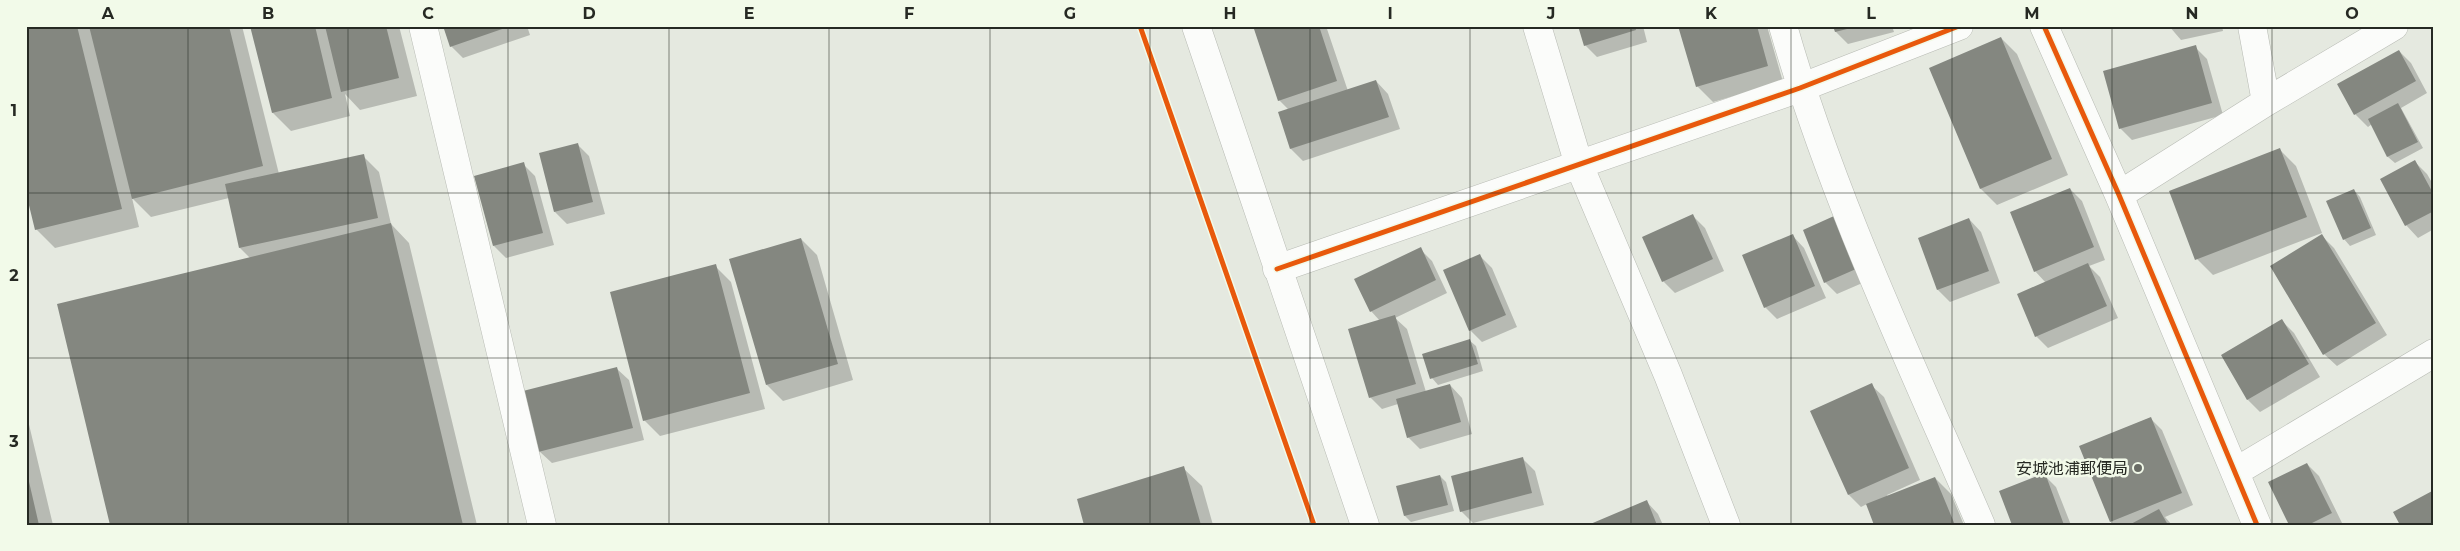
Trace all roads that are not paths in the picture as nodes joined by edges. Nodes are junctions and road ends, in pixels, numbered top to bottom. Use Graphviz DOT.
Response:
graph roads {
  1 [pos="423,26"];
  2 [pos="1196,26"];
  3 [pos="1537,26"];
  4 [pos="1783,26"];
  5 [pos="1959,26"];
  6 [pos="2044,26"];
  7 [pos="2252,26"];
  8 [pos="2394,26"];
  9 [pos="1800,88"];
  10 [pos="2266,102"];
  11 [pos="1579,165"];
  12 [pos="2119,195"];
  13 [pos="1277,270"];
  14 [pos="2434,353"];
  15 [pos="2235,472"];
  16 [pos="542,525"];
  17 [pos="1365,525"];
  18 [pos="1726,525"];
  19 [pos="1981,525"];
  20 [pos="2257,525"];
  1 -- 16 [label="street"];
  2 -- 13 [label="street"];
  3 -- 11 [label="street"];
  4 -- 9 [label="street"];
  5 -- 9 [label="street"];
  6 -- 12 [label="street"];
  7 -- 10 [label="street"];
  8 -- 10 [label="street"];
  9 -- 11 [label="street"];
  9 -- 19 [label="street"];
  10 -- 12 [label="street"];
  11 -- 13 [label="street"];
  11 -- 18 [label="street"];
  12 -- 15 [label="street"];
  13 -- 17 [label="street"];
  14 -- 15 [label="street"];
  15 -- 20 [label="street"];
}
